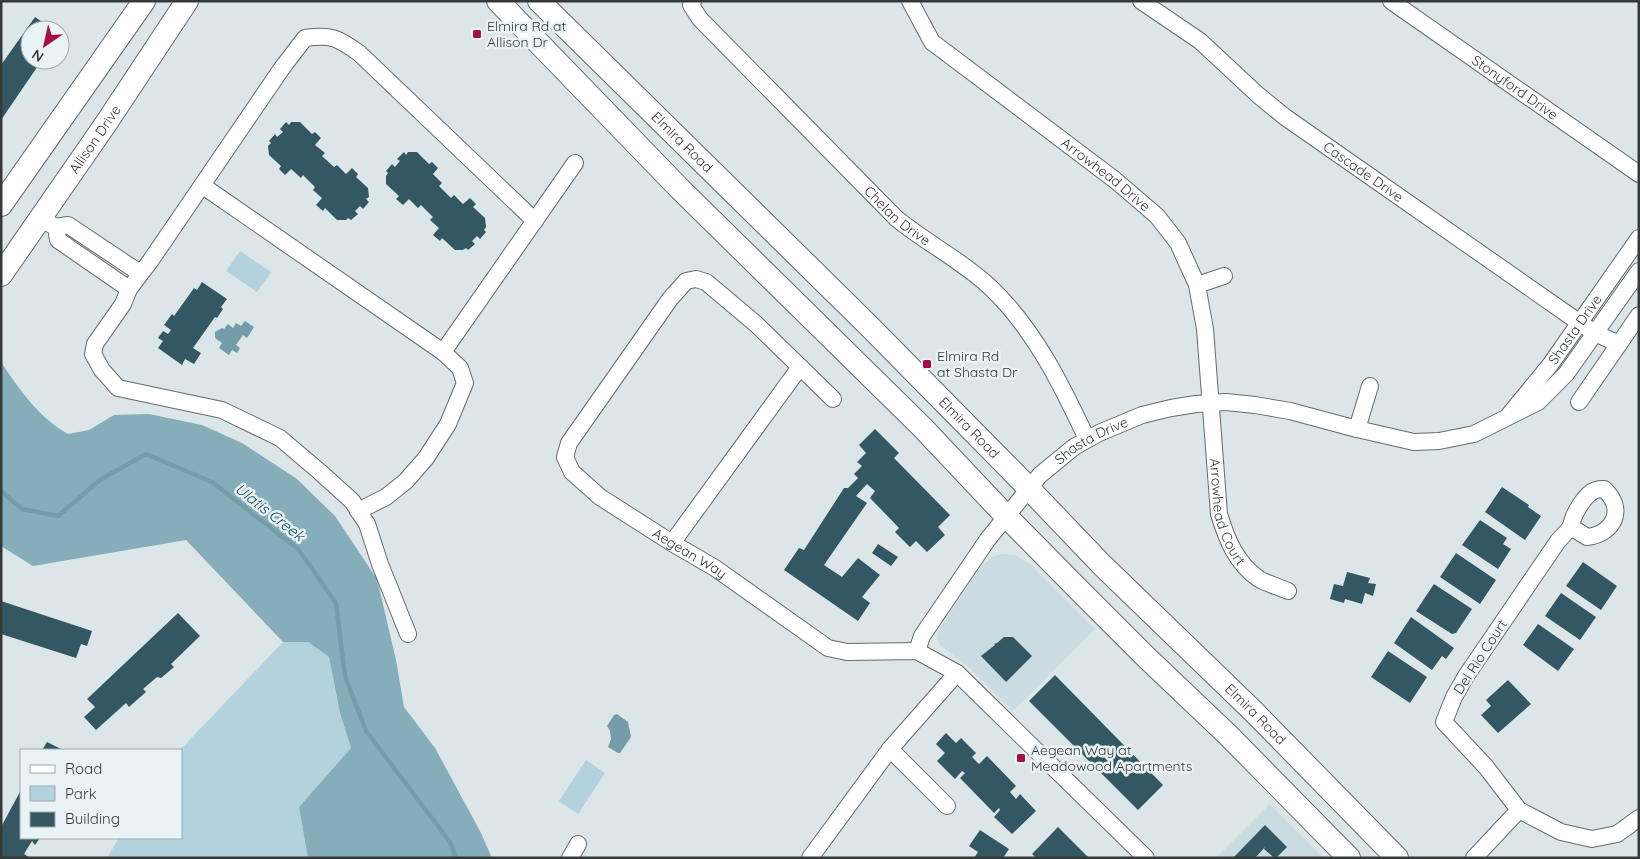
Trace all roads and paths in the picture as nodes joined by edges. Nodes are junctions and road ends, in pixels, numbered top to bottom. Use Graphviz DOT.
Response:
graph roads {
  1 [pos="144,1"];
  2 [pos="187,1"];
  3 [pos="539,1"];
  4 [pos="693,1"];
  5 [pos="910,1"];
  6 [pos="1141,1"];
  7 [pos="1391,1"];
  8 [pos="498,4"];
  9 [pos="575,164"];
  10 [pos="1639,174"];
  11 [pos="202,186"];
  12 [pos="1,205"];
  13 [pos="535,220"];
  14 [pos="48,223"];
  15 [pos="1639,238"];
  16 [pos="1639,271"];
  17 [pos="140,273"];
  18 [pos="1,275"];
  19 [pos="1224,276"];
  20 [pos="1197,285"];
  21 [pos="129,289"];
  22 [pos="1639,315"];
  23 [pos="1580,323"];
  24 [pos="1595,333"];
  25 [pos="1619,344"];
  26 [pos="442,352"];
  27 [pos="800,367"];
  28 [pos="1370,386"];
  29 [pos="833,399"];
  30 [pos="1580,402"];
  31 [pos="1211,403"];
  32 [pos="1506,419"];
  33 [pos="1357,429"];
  34 [pos="1087,439"];
  35 [pos="1029,489"];
  36 [pos="358,511"];
  37 [pos="1007,517"];
  38 [pos="1571,527"];
  39 [pos="672,543"];
  40 [pos="1288,591"];
  41 [pos="408,634"];
  42 [pos="917,651"];
  43 [pos="958,673"];
  44 [pos="890,749"];
  45 [pos="947,806"];
  46 [pos="1519,810"];
  47 [pos="1639,818"];
  48 [pos="810,858"];
  49 [pos="1146,858"];
  50 [pos="1349,858"];
  51 [pos="1397,858"];
  52 [pos="1474,858"];
  1 -- 12 [label="main road"];
  2 -- 14 [label="main road, Allison Drive"];
  3 -- 35 [label="main road, Elmira Road"];
  4 -- 34 [label="street, Chelan Drive"];
  5 -- 20 [label="street, Arrowhead Drive"];
  6 -- 23 [label="street, Cascade Drive"];
  7 -- 10 [label="street, Stonyford Drive"];
  8 -- 37 [label="main road"];
  9 -- 13 [label="street"];
  11 -- 13 [label="street"];
  11 -- 17 [label="street"];
  11 -- 26 [label="street"];
  13 -- 26 [label="street"];
  14 -- 17 [label="street"];
  14 -- 18 [label="main road, Allison Drive"];
  14 -- 21 [label="street"];
  15 -- 23 [label="street, Shasta Drive"];
  16 -- 24 [label="street, Shasta Drive"];
  17 -- 21 [label="street"];
  19 -- 20 [label="street"];
  20 -- 31 [label="street, Arrowhead Drive"];
  21 -- 36 [label="street"];
  22 -- 25 [label="street"];
  23 -- 24 [label="street, Cascade Drive"];
  23 -- 32 [label="street, Shasta Drive"];
  24 -- 25 [label="street, Cascade Drive"];
  24 -- 32 [label="street, Shasta Drive"];
  25 -- 30 [label="street"];
  26 -- 36 [label="street"];
  27 -- 29 [label="street, Aegean Way"];
  27 -- 39 [label="street"];
  27 -- 39 [label="street, Aegean Way"];
  28 -- 33 [label="street"];
  31 -- 33 [label="street, Shasta Drive"];
  31 -- 34 [label="street, Shasta Drive"];
  31 -- 40 [label="street, Arrowhead Court"];
  32 -- 33 [label="street, Shasta Drive"];
  34 -- 35 [label="street, Shasta Drive"];
  35 -- 37 [label="street, Shasta Drive"];
  35 -- 51 [label="main road, Elmira Road"];
  36 -- 41 [label="street"];
  37 -- 42 [label="street, Shasta Drive"];
  37 -- 50 [label="main road"];
  38 -- 46 [label="street, Del Rio Court"];
  39 -- 42 [label="street, Aegean Way"];
  42 -- 43 [label="street, Aegean Way"];
  43 -- 44 [label="street"];
  43 -- 49 [label="street, Aegean Way"];
  44 -- 45 [label="street"];
  44 -- 48 [label="street"];
  46 -- 47 [label="street"];
  46 -- 52 [label="street"];
}
